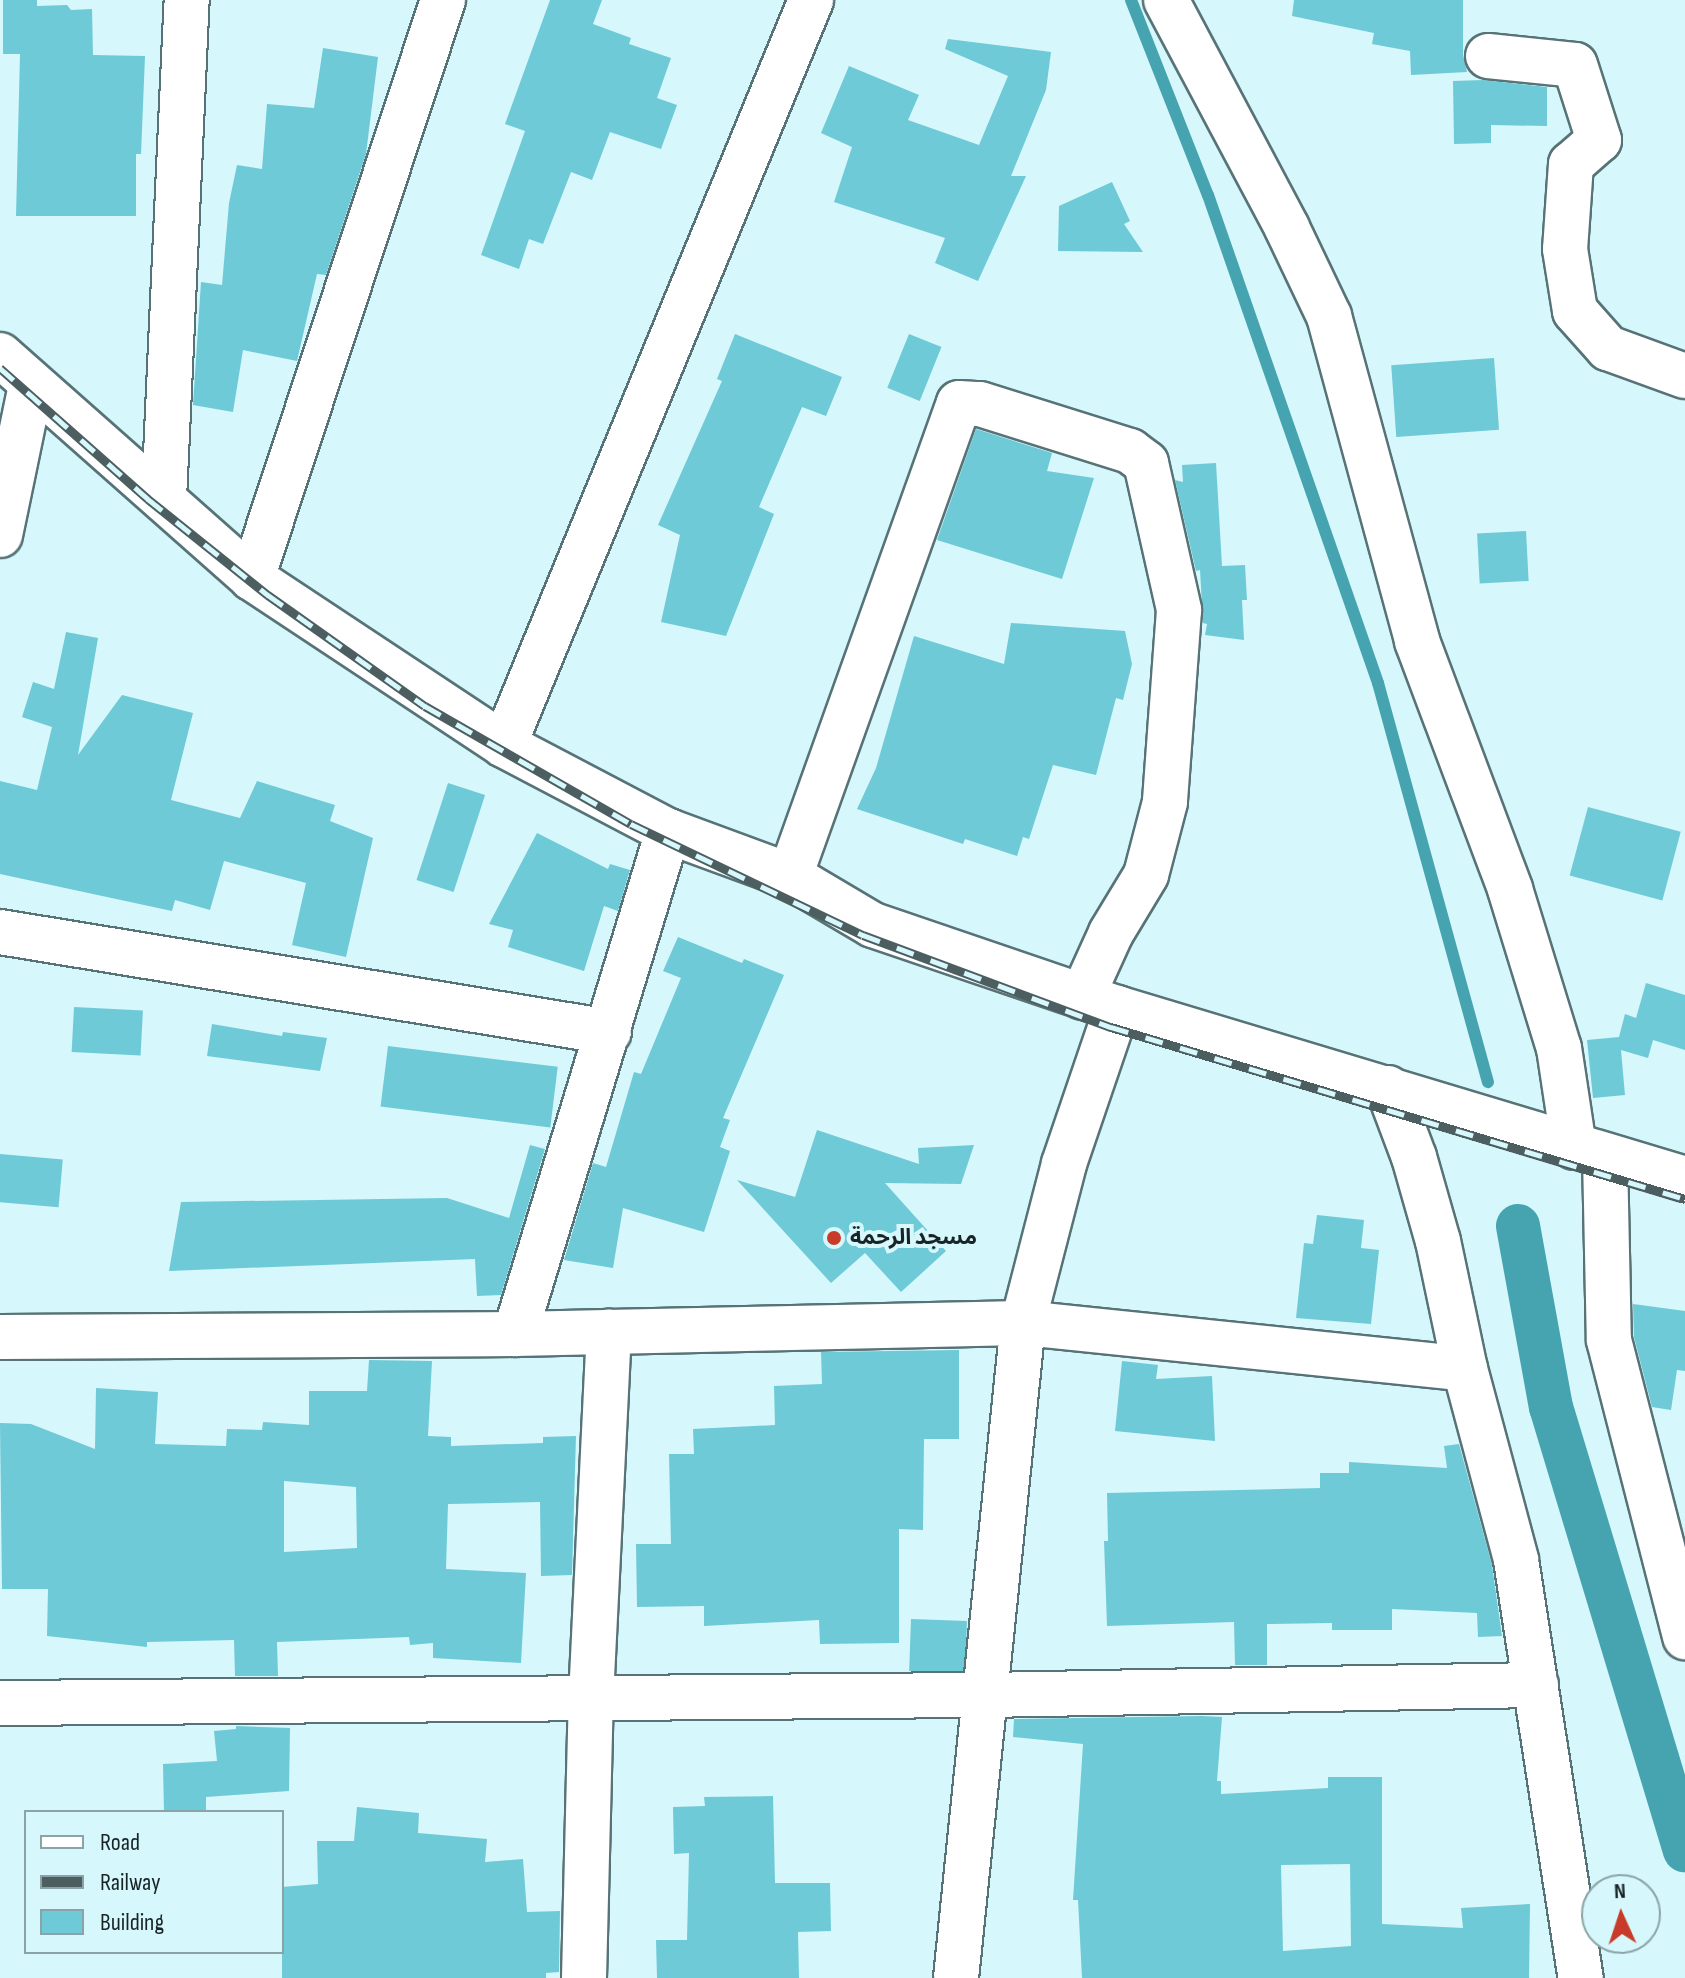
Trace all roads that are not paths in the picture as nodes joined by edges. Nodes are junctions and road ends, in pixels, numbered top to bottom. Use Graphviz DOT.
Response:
graph roads {
  1 [pos="187,0"];
  2 [pos="443,0"];
  3 [pos="811,0"];
  4 [pos="1166,0"];
  5 [pos="1488,56"];
  6 [pos="0,355"];
  7 [pos="1685,376"];
  8 [pos="31,385"];
  9 [pos="164,499"];
  10 [pos="0,535"];
  11 [pos="252,578"];
  12 [pos="504,745"];
  13 [pos="668,831"];
  14 [pos="790,876"];
  15 [pos="0,932"];
  16 [pos="1100,1002"];
  17 [pos="609,1032"];
  18 [pos="1388,1088"];
  19 [pos="1589,1152"];
  20 [pos="1685,1179"];
  21 [pos="1023,1323"];
  22 [pos="609,1331"];
  23 [pos="515,1334"];
  24 [pos="0,1337"];
  25 [pos="1465,1369"];
  26 [pos="1685,1637"];
  27 [pos="1536,1685"];
  28 [pos="985,1695"];
  29 [pos="591,1698"];
  30 [pos="0,1703"];
  31 [pos="584,1978"];
  32 [pos="956,1978"];
  33 [pos="1581,1978"];
  1 -- 9 [label="street"];
  2 -- 11 [label="street"];
  3 -- 12 [label="street"];
  4 -- 19 [label="street"];
  5 -- 7 [label="street"];
  6 -- 8 [label="street"];
  8 -- 9 [label="street"];
  8 -- 10 [label="street"];
  9 -- 11 [label="street"];
  11 -- 12 [label="street"];
  12 -- 13 [label="street"];
  13 -- 14 [label="street"];
  13 -- 17 [label="street"];
  14 -- 16 [label="street"];
  14 -- 16 [label="street"];
  15 -- 17 [label="street"];
  16 -- 18 [label="street"];
  16 -- 21 [label="street"];
  17 -- 23 [label="street"];
  18 -- 19 [label="street"];
  18 -- 25 [label="street"];
  19 -- 20 [label="street"];
  19 -- 26 [label="street"];
  21 -- 22 [label="street"];
  21 -- 25 [label="street"];
  21 -- 28 [label="street"];
  22 -- 23 [label="street"];
  22 -- 29 [label="street"];
  23 -- 24 [label="street"];
  25 -- 27 [label="street"];
  27 -- 28 [label="street"];
  27 -- 33 [label="street"];
  28 -- 29 [label="street"];
  28 -- 32 [label="street"];
  29 -- 30 [label="street"];
  29 -- 31 [label="street"];
}
